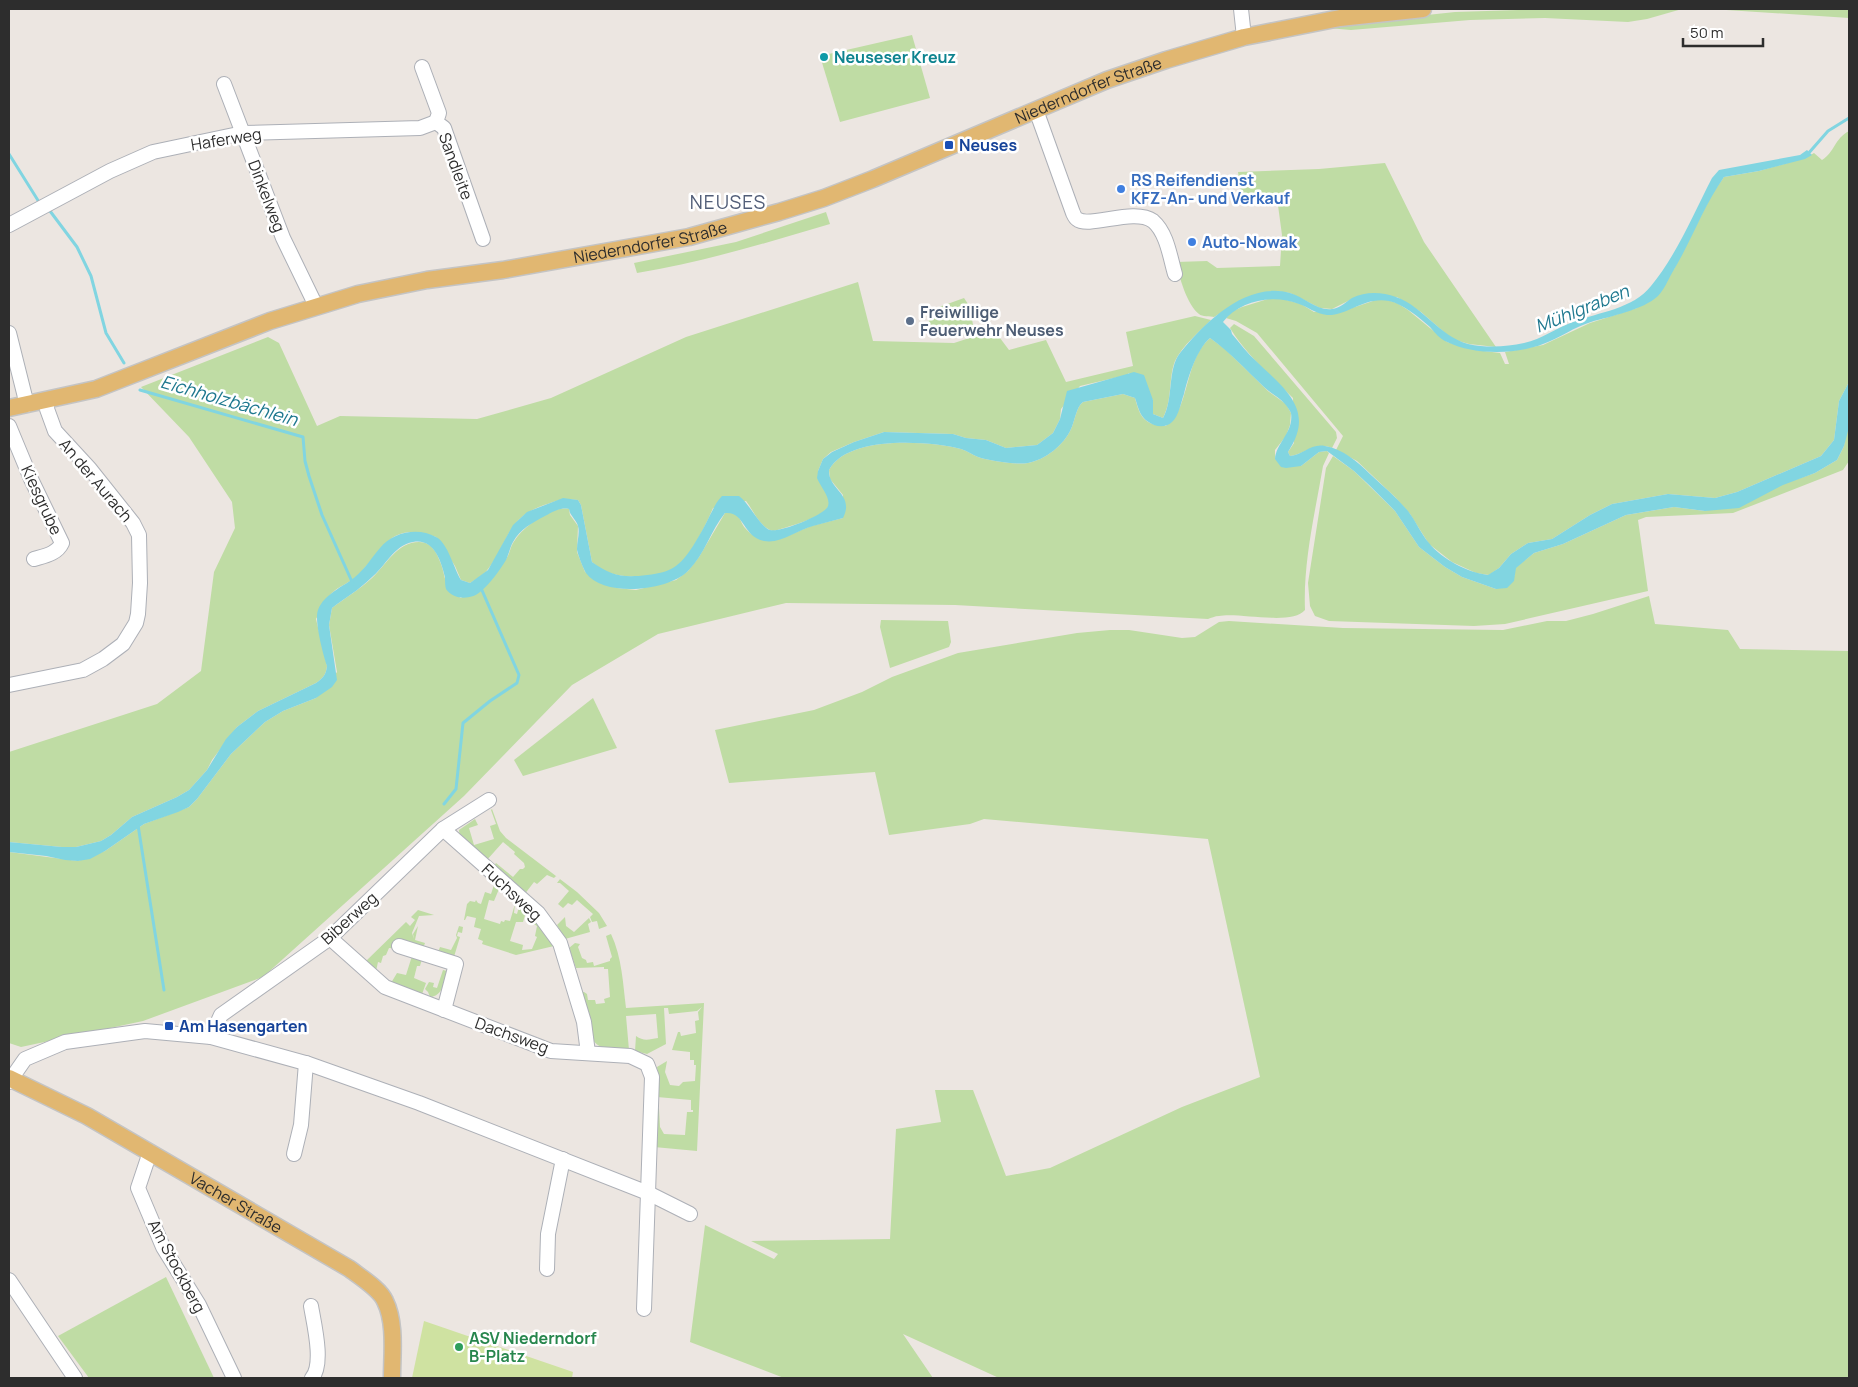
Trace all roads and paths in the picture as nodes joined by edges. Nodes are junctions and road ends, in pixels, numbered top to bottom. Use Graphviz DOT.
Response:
graph roads {
  1 [pos="1241,9"];
  2 [pos="1423,9"];
  3 [pos="1244,37"];
  4 [pos="422,67"];
  5 [pos="224,84"];
  6 [pos="1036,110"];
  7 [pos="436,122"];
  8 [pos="243,133"];
  9 [pos="9,225"];
  10 [pos="483,239"];
  11 [pos="1175,274"];
  12 [pos="316,306"];
  13 [pos="9,333"];
  14 [pos="47,400"];
  15 [pos="27,405"];
  16 [pos="9,408"];
  17 [pos="9,426"];
  18 [pos="34,559"];
  19 [pos="9,686"];
  20 [pos="488,800"];
  21 [pos="443,829"];
  22 [pos="330,938"];
  23 [pos="400,946"];
  24 [pos="444,1010"];
  25 [pos="211,1037"];
  26 [pos="588,1052"];
  27 [pos="306,1063"];
  28 [pos="9,1080"];
  29 [pos="150,1152"];
  30 [pos="294,1154"];
  31 [pos="563,1159"];
  32 [pos="648,1193"];
  33 [pos="690,1214"];
  34 [pos="547,1269"];
  35 [pos="10,1284"];
  36 [pos="311,1306"];
  37 [pos="644,1309"];
  38 [pos="75,1378"];
  39 [pos="234,1378"];
  40 [pos="312,1378"];
  41 [pos="392,1378"];
  1 -- 3 [label="street"];
  2 -- 3 [label="main road, Niederndorfer Straße"];
  3 -- 6 [label="main road, Niederndorfer Straße"];
  4 -- 7 [label="street, Sandleite"];
  5 -- 8 [label="street, Dinkelweg"];
  6 -- 11 [label="street"];
  6 -- 12 [label="main road, Niederndorfer Straße"];
  7 -- 8 [label="street, Haferweg"];
  7 -- 10 [label="street, Sandleite"];
  8 -- 9 [label="street, Haferweg"];
  8 -- 12 [label="street, Dinkelweg"];
  12 -- 14 [label="main road, Niederndorfer Straße"];
  13 -- 15 [label="street"];
  14 -- 15 [label="main road, Niederndorfer Straße"];
  14 -- 19 [label="street, An der Aurach"];
  15 -- 16 [label="main road, Niederndorfer Straße"];
  17 -- 18 [label="street, Kiesgrube"];
  20 -- 21 [label="street, Biberweg"];
  21 -- 22 [label="street, Biberweg"];
  21 -- 26 [label="street, Fuchsweg"];
  22 -- 24 [label="street, Dachsweg"];
  22 -- 25 [label="street, Biberweg"];
  23 -- 24 [label="street"];
  24 -- 26 [label="street, Dachsweg"];
  25 -- 27 [label="street"];
  25 -- 28 [label="street"];
  26 -- 32 [label="street, Dachsweg"];
  27 -- 30 [label="street"];
  27 -- 31 [label="street"];
  28 -- 29 [label="main road, Vacher Straße"];
  29 -- 39 [label="street, Am Stockberg"];
  29 -- 41 [label="main road, Vacher Straße"];
  31 -- 32 [label="street"];
  31 -- 34 [label="street"];
  32 -- 33 [label="street"];
  32 -- 37 [label="street"];
  35 -- 38 [label="street"];
  36 -- 40 [label="street"];
}
